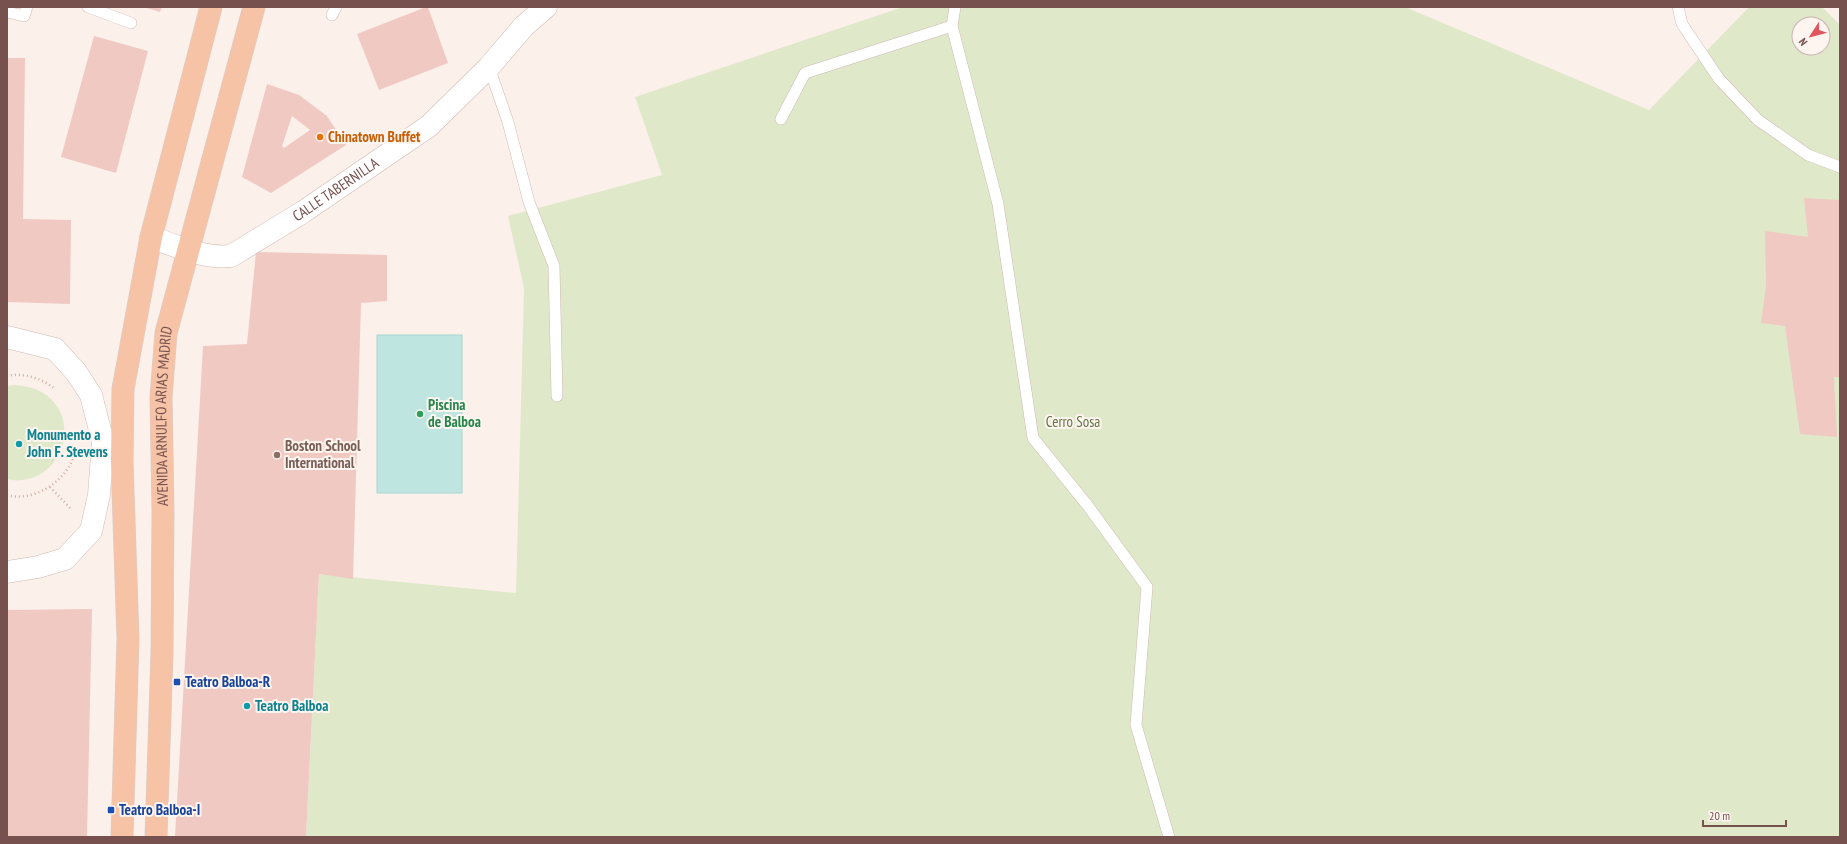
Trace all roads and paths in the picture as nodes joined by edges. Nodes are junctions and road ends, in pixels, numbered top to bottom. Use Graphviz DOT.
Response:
graph roads {
  1 [pos="27,7"];
  2 [pos="88,7"];
  3 [pos="211,7"];
  4 [pos="254,7"];
  5 [pos="546,7"];
  6 [pos="955,7"];
  7 [pos="1678,7"];
  8 [pos="7,12"];
  9 [pos="131,23"];
  10 [pos="952,26"];
  11 [pos="489,68"];
  12 [pos="781,119"];
  13 [pos="1840,167"];
  14 [pos="151,237"];
  15 [pos="187,250"];
  16 [pos="7,337"];
  17 [pos="7,376"];
  18 [pos="60,394"];
  19 [pos="557,396"];
  20 [pos="75,449"];
  21 [pos="7,495"];
  22 [pos="7,572"];
  23 [pos="122,837"];
  24 [pos="156,837"];
  25 [pos="1169,837"];
  1 -- 8 [label="lane"];
  2 -- 9 [label="lane"];
  3 -- 14 [label="main road"];
  4 -- 15 [label="main road, AVENIDA ARNULFO ARIAS MADRID"];
  5 -- 11 [label="street, CALLE TABERNILLA"];
  6 -- 10 [label="lane"];
  7 -- 13 [label="lane"];
  10 -- 12 [label="lane"];
  10 -- 25 [label="lane"];
  11 -- 15 [label="street, CALLE TABERNILLA"];
  11 -- 19 [label="lane"];
  14 -- 15 [label="street, CALLE TABERNILLA"];
  14 -- 23 [label="main road"];
  15 -- 24 [label="main road, AVENIDA ARNULFO ARIAS MADRID"];
  16 -- 22 [label="street"];
  17 -- 18 [label="path"];
  20 -- 21 [label="path"];
}
